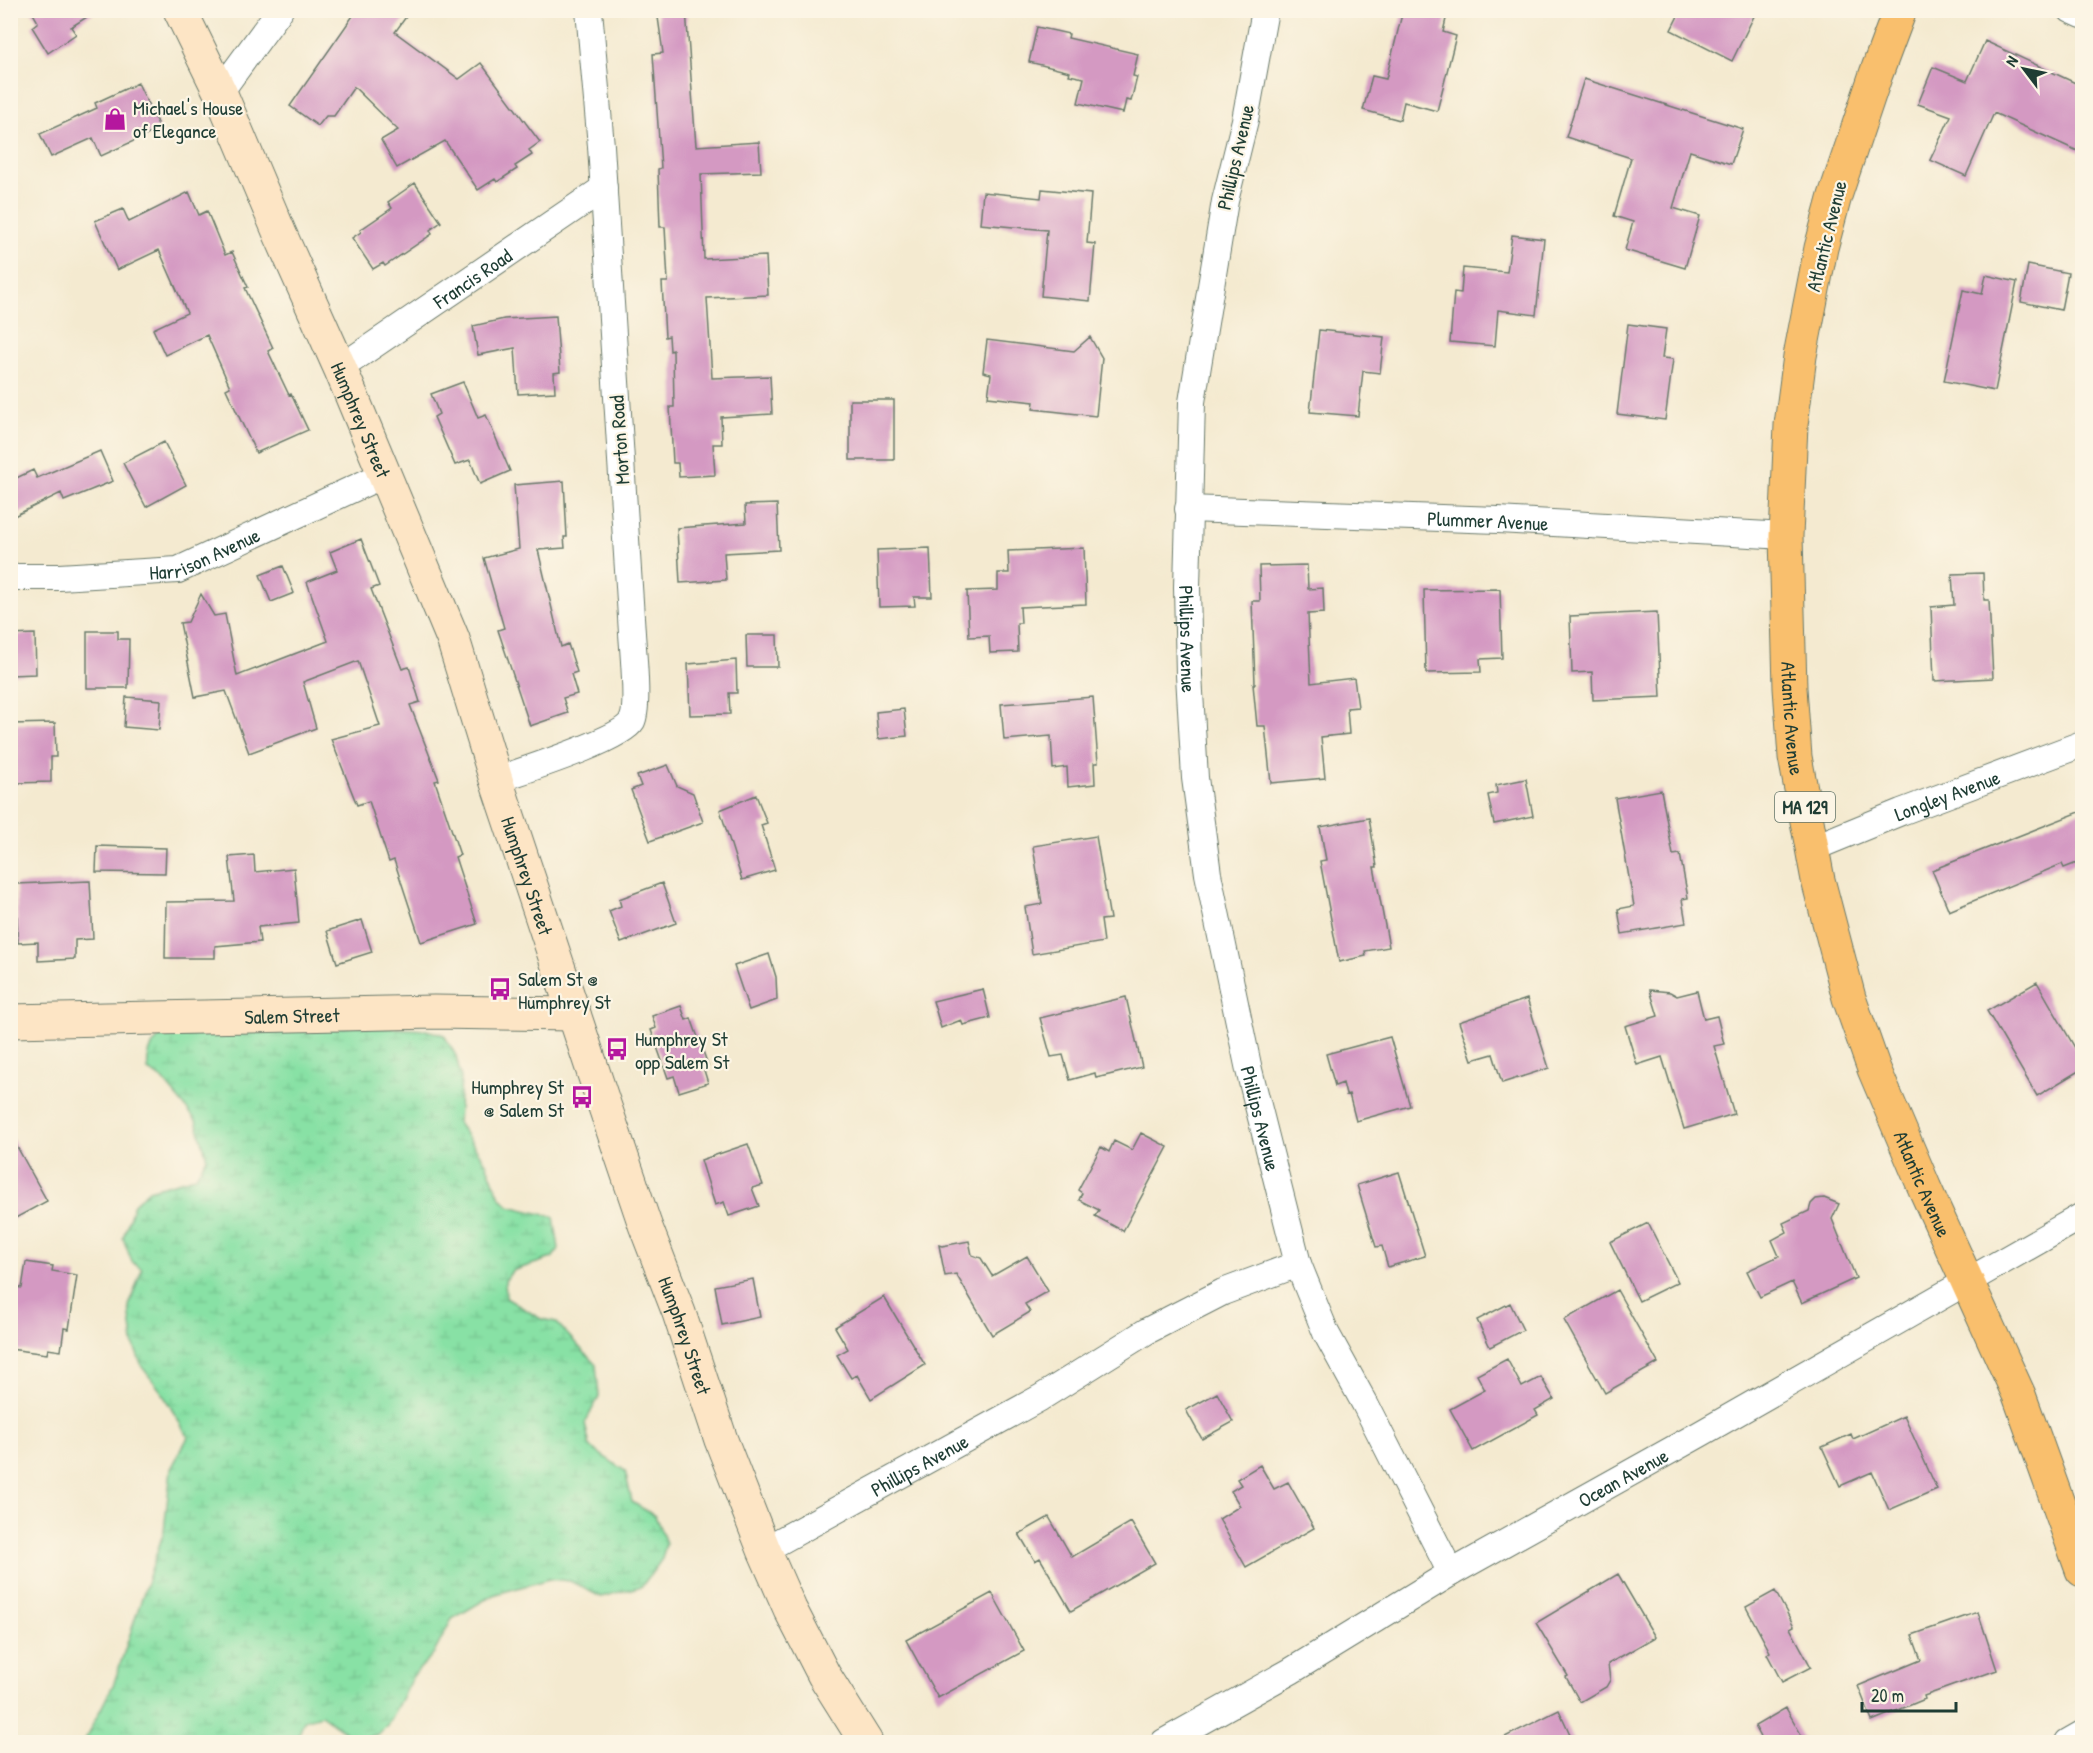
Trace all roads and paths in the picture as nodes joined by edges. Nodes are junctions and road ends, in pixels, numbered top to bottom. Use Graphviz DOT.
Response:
graph roads {
  1 [pos="180,10"];
  2 [pos="280,10"];
  3 [pos="589,10"];
  4 [pos="1265,10"];
  5 [pos="1900,10"];
  6 [pos="2071,10"];
  7 [pos="2082,15"];
  8 [pos="220,93"];
  9 [pos="604,188"];
  10 [pos="340,368"];
  11 [pos="385,474"];
  12 [pos="1188,509"];
  13 [pos="1786,536"];
  14 [pos="10,577"];
  15 [pos="2082,744"];
  16 [pos="496,780"];
  17 [pos="1813,849"];
  18 [pos="574,1014"];
  19 [pos="10,1021"];
  20 [pos="2082,1216"];
  21 [pos="1298,1264"];
  22 [pos="1967,1282"];
  23 [pos="764,1550"];
  24 [pos="2082,1569"];
  25 [pos="1450,1573"];
  26 [pos="2082,1734"];
  27 [pos="866,1743"];
  28 [pos="1164,1743"];
  29 [pos="2068,1743"];
  1 -- 8 [label="main road, Humphrey Street"];
  2 -- 8 [label="street"];
  3 -- 9 [label="street, Morton Road"];
  4 -- 12 [label="street, Phillips Avenue"];
  5 -- 13 [label="main road, Atlantic Avenue / MA 129"];
  6 -- 7 [label="street"];
  8 -- 10 [label="main road, Humphrey Street"];
  9 -- 10 [label="street, Francis Road"];
  9 -- 16 [label="street, Morton Road"];
  10 -- 11 [label="main road, Humphrey Street"];
  11 -- 14 [label="street, Harrison Avenue"];
  11 -- 16 [label="main road, Humphrey Street"];
  12 -- 13 [label="street, Plummer Avenue"];
  12 -- 21 [label="street, Phillips Avenue"];
  13 -- 17 [label="main road, Atlantic Avenue / MA 129"];
  15 -- 17 [label="street, Longley Avenue"];
  16 -- 18 [label="main road, Humphrey Street"];
  17 -- 22 [label="main road, Atlantic Avenue / MA 129"];
  18 -- 19 [label="main road, Salem Street"];
  18 -- 23 [label="main road, Humphrey Street"];
  20 -- 22 [label="street, Ocean Avenue"];
  21 -- 23 [label="street, Phillips Avenue"];
  21 -- 25 [label="street, Phillips Avenue"];
  22 -- 24 [label="main road, Atlantic Avenue / MA 129"];
  22 -- 25 [label="street, Ocean Avenue"];
  23 -- 27 [label="main road, Humphrey Street"];
  25 -- 28 [label="street, Ocean Avenue"];
  26 -- 29 [label="street"];
}
